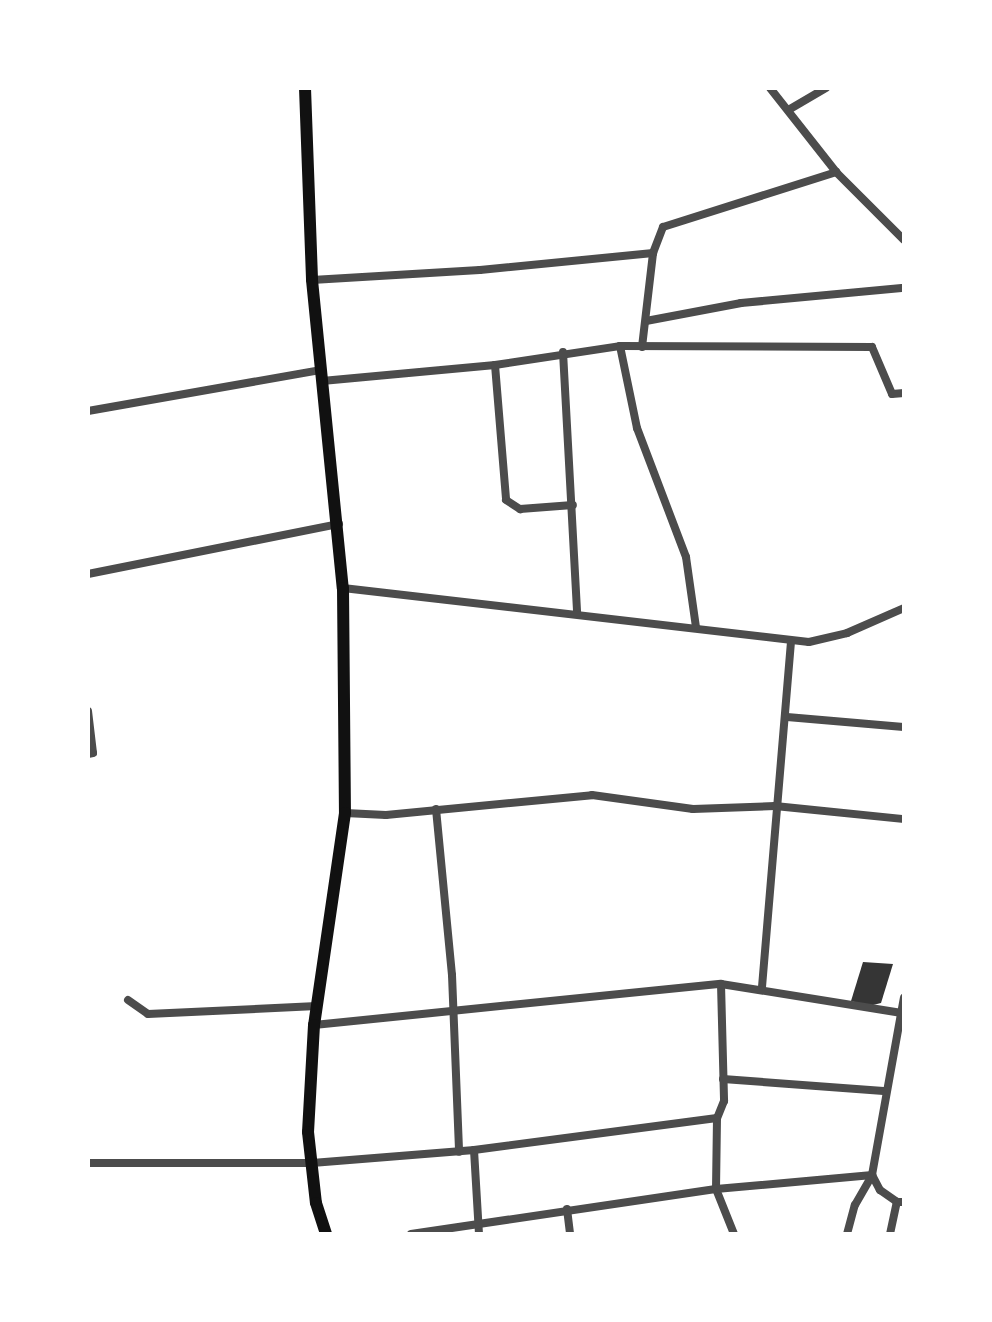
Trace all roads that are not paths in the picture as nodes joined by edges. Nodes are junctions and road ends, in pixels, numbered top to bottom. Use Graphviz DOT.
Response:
graph roads {
  1 [pos="305,88"];
  2 [pos="770,88"];
  3 [pos="826,88"];
  4 [pos="790,109"];
  5 [pos="836,172"];
  6 [pos="904,240"];
  7 [pos="652,254"];
  8 [pos="312,280"];
  9 [pos="904,288"];
  10 [pos="646,321"];
  11 [pos="620,346"];
  12 [pos="642,346"];
  13 [pos="562,352"];
  14 [pos="495,365"];
  15 [pos="321,375"];
  16 [pos="904,393"];
  17 [pos="88,411"];
  18 [pos="573,505"];
  19 [pos="340,524"];
  20 [pos="88,574"];
  21 [pos="342,588"];
  22 [pos="904,608"];
  23 [pos="577,614"];
  24 [pos="696,627"];
  25 [pos="791,641"];
  26 [pos="88,711"];
  27 [pos="787,717"];
  28 [pos="904,727"];
  29 [pos="88,754"];
  30 [pos="775,806"];
  31 [pos="436,810"];
  32 [pos="345,813"];
  33 [pos="904,819"];
  34 [pos="721,984"];
  35 [pos="762,987"];
  36 [pos="904,998"];
  37 [pos="128,1000"];
  38 [pos="316,1006"];
  39 [pos="451,1011"];
  40 [pos="902,1013"];
  41 [pos="314,1025"];
  42 [pos="723,1079"];
  43 [pos="884,1092"];
  44 [pos="716,1118"];
  45 [pos="474,1150"];
  46 [pos="458,1152"];
  47 [pos="88,1163"];
  48 [pos="312,1164"];
  49 [pos="872,1175"];
  50 [pos="716,1189"];
  51 [pos="901,1202"];
  52 [pos="567,1209"];
  53 [pos="479,1230"];
  54 [pos="326,1234"];
  55 [pos="411,1234"];
  56 [pos="570,1234"];
  57 [pos="734,1234"];
  58 [pos="847,1234"];
  59 [pos="890,1234"];
  1 -- 8 [label="main road"];
  2 -- 4 [label="street"];
  3 -- 4 [label="street"];
  4 -- 5 [label="street"];
  5 -- 6 [label="street"];
  5 -- 7 [label="street"];
  7 -- 8 [label="street"];
  7 -- 10 [label="street"];
  8 -- 15 [label="main road"];
  9 -- 10 [label="street"];
  10 -- 12 [label="street"];
  11 -- 12 [label="street"];
  11 -- 13 [label="street"];
  11 -- 24 [label="street"];
  12 -- 16 [label="street"];
  13 -- 14 [label="street"];
  13 -- 18 [label="street"];
  14 -- 15 [label="street"];
  14 -- 18 [label="street"];
  15 -- 17 [label="street"];
  15 -- 19 [label="main road"];
  18 -- 23 [label="street"];
  19 -- 20 [label="street"];
  19 -- 21 [label="main road"];
  21 -- 23 [label="street"];
  21 -- 32 [label="main road"];
  22 -- 25 [label="street"];
  23 -- 24 [label="street"];
  24 -- 25 [label="street"];
  25 -- 27 [label="street"];
  26 -- 29 [label="street"];
  27 -- 28 [label="street"];
  27 -- 30 [label="street"];
  30 -- 31 [label="street"];
  30 -- 33 [label="street"];
  30 -- 35 [label="street"];
  31 -- 32 [label="street"];
  31 -- 39 [label="street"];
  32 -- 38 [label="main road"];
  34 -- 35 [label="street"];
  34 -- 39 [label="street"];
  34 -- 42 [label="street"];
  35 -- 40 [label="street"];
  36 -- 40 [label="street"];
  37 -- 38 [label="street"];
  38 -- 41 [label="main road"];
  39 -- 41 [label="street"];
  39 -- 46 [label="street"];
  40 -- 43 [label="street"];
  41 -- 48 [label="main road"];
  42 -- 43 [label="street"];
  42 -- 44 [label="street"];
  43 -- 49 [label="street"];
  44 -- 45 [label="street"];
  44 -- 50 [label="street"];
  45 -- 46 [label="street"];
  45 -- 53 [label="street"];
  46 -- 48 [label="street"];
  47 -- 48 [label="street"];
  48 -- 54 [label="main road"];
  49 -- 50 [label="street"];
  49 -- 51 [label="street"];
  49 -- 58 [label="street"];
  50 -- 52 [label="street"];
  50 -- 57 [label="street"];
  51 -- 59 [label="street"];
  52 -- 53 [label="street"];
  52 -- 56 [label="street"];
  53 -- 55 [label="street"];
}
